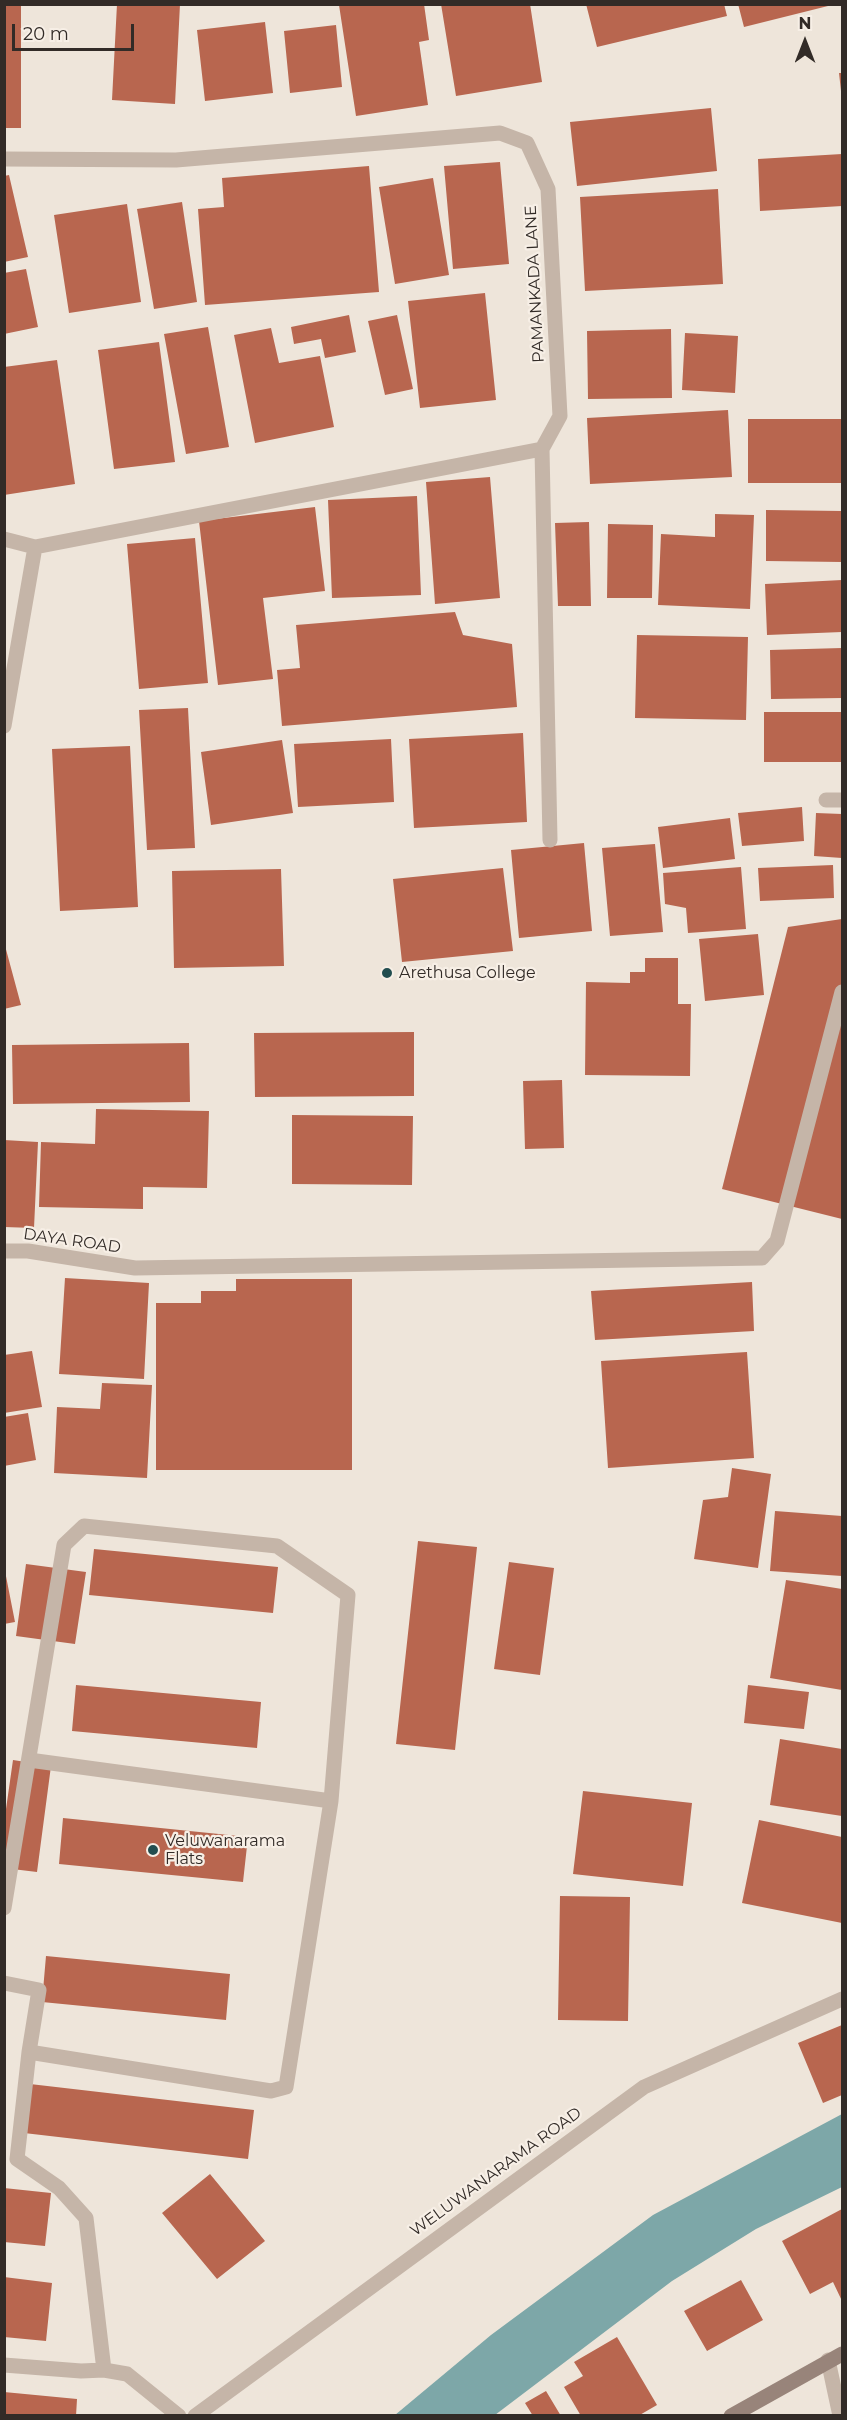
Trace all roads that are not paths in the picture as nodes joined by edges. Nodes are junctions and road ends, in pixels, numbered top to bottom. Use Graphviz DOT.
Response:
graph roads {
  1 [pos="4,159"];
  2 [pos="542,449"];
  3 [pos="4,539"];
  4 [pos="35,547"];
  5 [pos="4,726"];
  6 [pos="826,800"];
  7 [pos="843,800"];
  8 [pos="550,840"];
  9 [pos="843,992"];
  10 [pos="4,1251"];
  11 [pos="29,1760"];
  12 [pos="331,1801"];
  13 [pos="4,1908"];
  14 [pos="4,1983"];
  15 [pos="843,2000"];
  16 [pos="29,2052"];
  17 [pos="11,2159"];
  18 [pos="843,2354"];
  19 [pos="828,2360"];
  20 [pos="4,2365"];
  21 [pos="104,2370"];
  22 [pos="179,2415"];
  23 [pos="195,2415"];
  24 [pos="731,2415"];
  25 [pos="840,2415"];
  1 -- 2 [label="street, PAMANKADA LANE"];
  2 -- 4 [label="street"];
  2 -- 8 [label="street, PAMANKADA LANE"];
  3 -- 4 [label="street"];
  4 -- 5 [label="street"];
  6 -- 7 [label="street"];
  9 -- 10 [label="street, DAYA ROAD"];
  11 -- 12 [label="street"];
  11 -- 12 [label="street"];
  11 -- 13 [label="street"];
  12 -- 16 [label="street"];
  14 -- 16 [label="street"];
  15 -- 23 [label="street, WELUWANARAMA ROAD"];
  16 -- 17 [label="street"];
  17 -- 21 [label="street"];
  18 -- 19 [label="main road"];
  19 -- 24 [label="main road"];
  19 -- 25 [label="street"];
  20 -- 21 [label="street"];
  21 -- 22 [label="street"];
}
